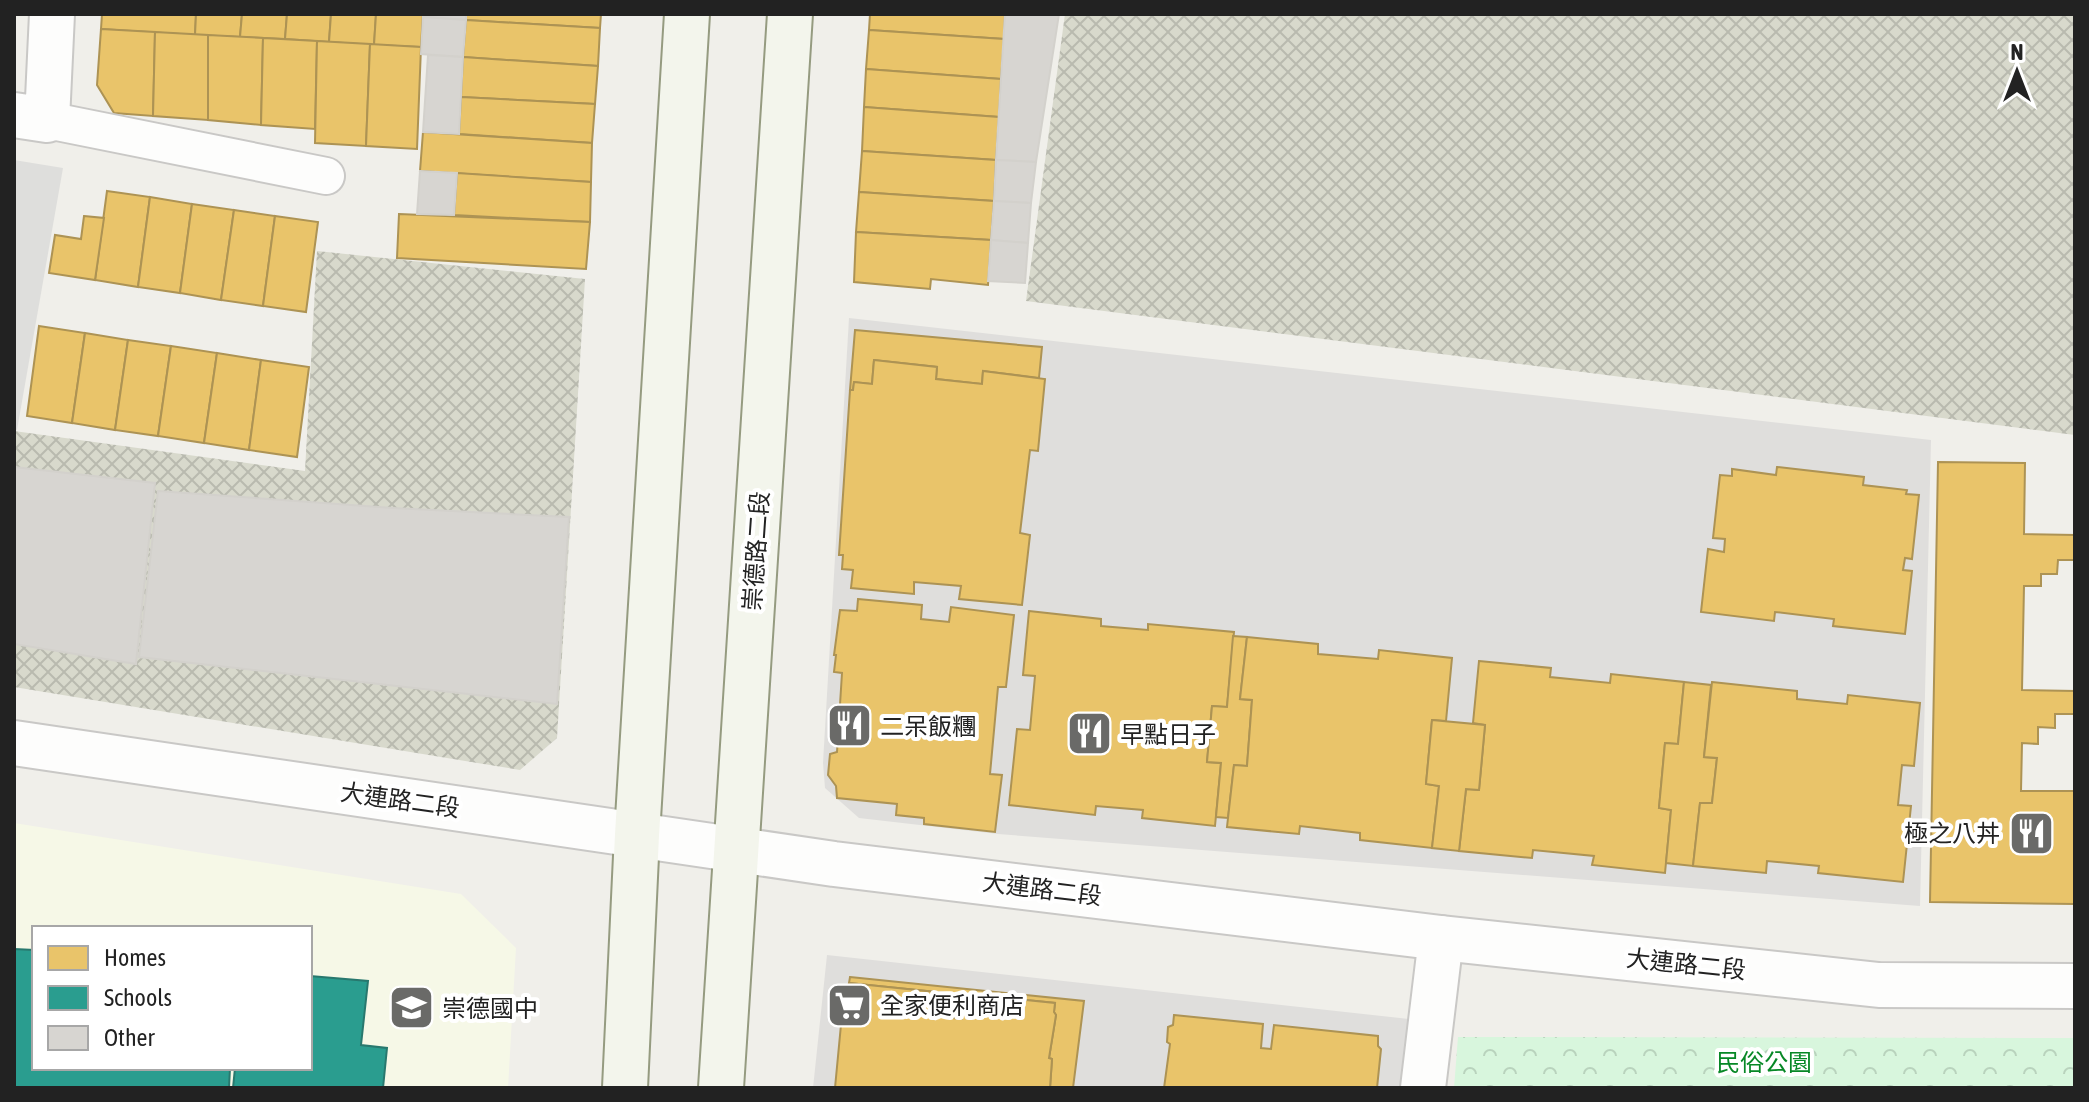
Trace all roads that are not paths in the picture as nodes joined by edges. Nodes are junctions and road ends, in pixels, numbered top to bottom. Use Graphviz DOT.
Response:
graph roads {
  1 [pos="52,14"];
  2 [pos="687,14"];
  3 [pos="790,14"];
  4 [pos="31,118"];
  5 [pos="326,176"];
  6 [pos="14,743"];
  7 [pos="637,835"];
  8 [pos="737,850"];
  9 [pos="1441,938"];
  10 [pos="2075,986"];
  11 [pos="625,1088"];
  12 [pos="721,1088"];
  13 [pos="1423,1088"];
  1 -- 4 [label="street"];
  2 -- 7 [label="main road"];
  3 -- 8 [label="main road, 崇德路二段"];
  4 -- 5 [label="lane"];
  6 -- 7 [label="street, 大連路二段"];
  7 -- 8 [label="street, 大連路二段"];
  7 -- 11 [label="main road"];
  8 -- 9 [label="street, 大連路二段"];
  8 -- 12 [label="main road, 崇德路二段"];
  9 -- 10 [label="street, 大連路二段"];
  9 -- 13 [label="street"];
}
